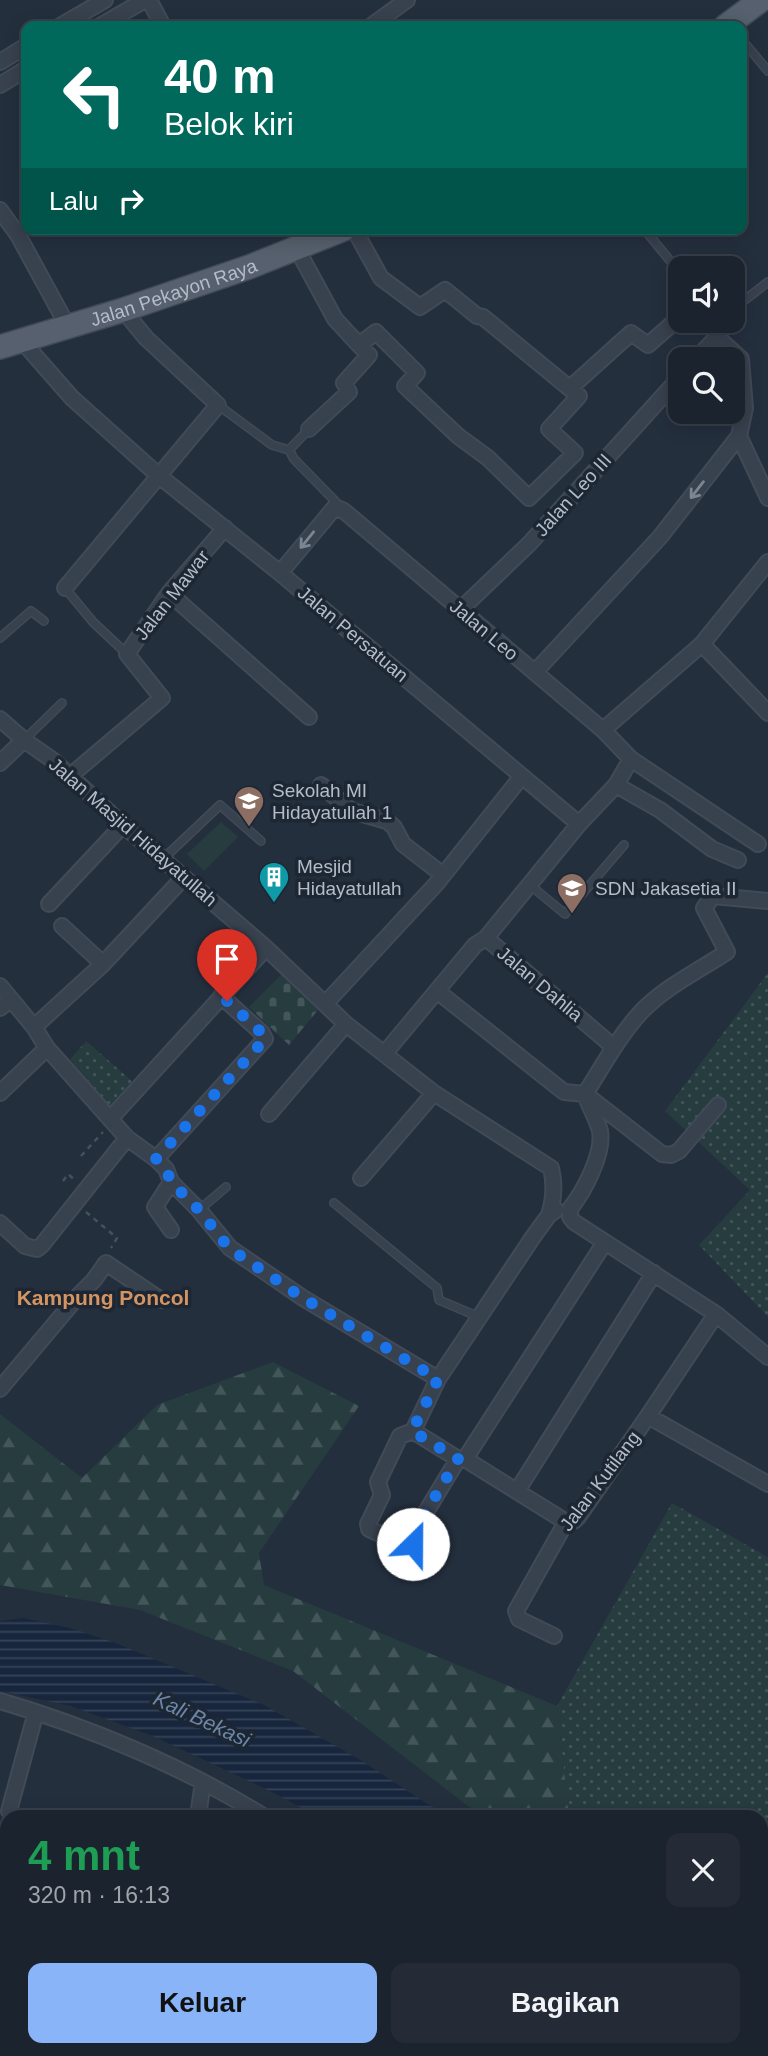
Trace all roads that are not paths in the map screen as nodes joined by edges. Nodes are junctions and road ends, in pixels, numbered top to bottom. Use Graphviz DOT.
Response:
graph roads {
  1 [pos="105,0"];
  2 [pos="147,0"];
  3 [pos="407,0"];
  4 [pos="760,0"];
  5 [pos="69,21"];
  6 [pos="109,21"];
  7 [pos="160,21"];
  8 [pos="378,21"];
  9 [pos="740,21"];
  10 [pos="747,46"];
  11 [pos="21,49"];
  12 [pos="0,62"];
  13 [pos="21,72"];
  14 [pos="768,72"];
  15 [pos="0,85"];
  16 [pos="0,210"];
  17 [pos="329,235"];
  18 [pos="357,235"];
  19 [pos="649,235"];
  20 [pos="297,248"];
  21 [pos="668,258"];
  22 [pos="768,282"];
  23 [pos="745,300"];
  24 [pos="123,310"];
  25 [pos="67,326"];
  26 [pos="668,327"];
  27 [pos="717,333"];
  28 [pos="717,337"];
  29 [pos="11,344"];
  30 [pos="359,345"];
  31 [pos="707,347"];
  32 [pos="570,388"];
  33 [pos="668,390"];
  34 [pos="218,405"];
  35 [pos="309,429"];
  36 [pos="739,436"];
  37 [pos="289,450"];
  38 [pos="158,475"];
  39 [pos="768,498"];
  40 [pos="335,507"];
  41 [pos="225,528"];
  42 [pos="768,562"];
  43 [pos="280,573"];
  44 [pos="65,588"];
  45 [pos="169,593"];
  46 [pos="460,610"];
  47 [pos="44,621"];
  48 [pos="0,638"];
  49 [pos="702,644"];
  50 [pos="127,654"];
  51 [pos="535,672"];
  52 [pos="62,703"];
  53 [pos="768,713"];
  54 [pos="309,717"];
  55 [pos="0,719"];
  56 [pos="603,730"];
  57 [pos="24,740"];
  58 [pos="631,759"];
  59 [pos="0,762"];
  60 [pos="70,776"];
  61 [pos="522,776"];
  62 [pos="321,785"];
  63 [pos="615,785"];
  64 [pos="579,824"];
  65 [pos="123,825"];
  66 [pos="261,841"];
  67 [pos="758,844"];
  68 [pos="624,845"];
  69 [pos="163,859"];
  70 [pos="738,860"];
  71 [pos="443,875"];
  72 [pos="184,877"];
  73 [pos="530,885"];
  74 [pos="768,901"];
  75 [pos="49,904"];
  76 [pos="62,926"];
  77 [pos="486,938"];
  78 [pos="266,948"];
  79 [pos="103,964"];
  80 [pos="0,986"];
  81 [pos="437,992"];
  82 [pos="221,996"];
  83 [pos="6,1004"];
  84 [pos="325,1004"];
  85 [pos="346,1024"];
  86 [pos="34,1027"];
  87 [pos="47,1048"];
  88 [pos="612,1051"];
  89 [pos="385,1053"];
  90 [pos="0,1093"];
  91 [pos="434,1093"];
  92 [pos="585,1094"];
  93 [pos="718,1105"];
  94 [pos="270,1114"];
  95 [pos="111,1121"];
  96 [pos="127,1138"];
  97 [pos="156,1159"];
  98 [pos="361,1178"];
  99 [pos="171,1182"];
  100 [pos="226,1187"];
  101 [pos="334,1203"];
  102 [pos="570,1209"];
  103 [pos="199,1210"];
  104 [pos="549,1215"];
  105 [pos="0,1223"];
  106 [pos="171,1230"];
  107 [pos="605,1242"];
  108 [pos="654,1273"];
  109 [pos="161,1300"];
  110 [pos="716,1314"];
  111 [pos="479,1317"];
  112 [pos="768,1357"];
  113 [pos="438,1379"];
  114 [pos="0,1389"];
  115 [pos="648,1416"];
  116 [pos="412,1431"];
  117 [pos="461,1459"];
  118 [pos="768,1484"];
  119 [pos="517,1491"];
  120 [pos="566,1522"];
  121 [pos="554,1636"];
  122 [pos="0,1702"];
  123 [pos="36,1712"];
  124 [pos="203,1782"];
  125 [pos="9,1810"];
  126 [pos="199,1810"];
  127 [pos="252,1810"];
  1 -- 5 [label="street"];
  2 -- 6 [label="street"];
  2 -- 7 [label="street"];
  3 -- 8 [label="street"];
  4 -- 9 [label="main road"];
  10 -- 14 [label="lane"];
  11 -- 12 [label="street"];
  13 -- 15 [label="street"];
  16 -- 25 [label="street"];
  17 -- 20 [label="main road, Jalan Pekayon Raya"];
  18 -- 32 [label="street"];
  19 -- 21 [label="lane"];
  20 -- 24 [label="main road, Jalan Pekayon Raya"];
  20 -- 30 [label="street"];
  22 -- 23 [label="lane"];
  24 -- 25 [label="main road, Jalan Pekayon Raya"];
  24 -- 34 [label="street"];
  25 -- 29 [label="main road, Jalan Pekayon Raya"];
  26 -- 32 [label="street"];
  27 -- 28 [label="lane"];
  28 -- 31 [label="street"];
  28 -- 36 [label="street"];
  29 -- 38 [label="street, Jalan Persatuan"];
  30 -- 32 [label="street"];
  30 -- 35 [label="street"];
  33 -- 46 [label="street, Jalan Leo III"];
  34 -- 37 [label="lane"];
  34 -- 38 [label="street"];
  35 -- 37 [label="lane"];
  36 -- 39 [label="street"];
  36 -- 51 [label="street, one-way"];
  37 -- 40 [label="lane"];
  38 -- 41 [label="street, Jalan Persatuan"];
  38 -- 44 [label="street"];
  40 -- 43 [label="street, one-way"];
  40 -- 46 [label="street, Jalan Leo"];
  41 -- 43 [label="street, Jalan Persatuan"];
  41 -- 45 [label="street, Jalan Mawar"];
  42 -- 49 [label="street"];
  43 -- 61 [label="street, Jalan Persatuan"];
  44 -- 50 [label="lane"];
  45 -- 50 [label="street, Jalan Mawar"];
  45 -- 54 [label="street"];
  46 -- 51 [label="street, Jalan Leo"];
  47 -- 48 [label="lane"];
  49 -- 53 [label="street"];
  49 -- 56 [label="street"];
  50 -- 60 [label="street, Jalan Mawar"];
  51 -- 56 [label="street, Jalan Leo"];
  52 -- 57 [label="lane"];
  55 -- 57 [label="street, Jalan Masjid Hidayatullah"];
  56 -- 58 [label="street, Jalan Leo"];
  57 -- 59 [label="street"];
  57 -- 60 [label="street, Jalan Masjid Hidayatullah"];
  58 -- 63 [label="street"];
  58 -- 67 [label="street, Jalan Leo"];
  60 -- 65 [label="street, Jalan Masjid Hidayatullah"];
  61 -- 64 [label="street, Jalan Persatuan"];
  61 -- 71 [label="street"];
  62 -- 71 [label="street"];
  63 -- 64 [label="street"];
  63 -- 70 [label="street"];
  64 -- 73 [label="street"];
  65 -- 69 [label="street, Jalan Masjid Hidayatullah"];
  65 -- 75 [label="street"];
  66 -- 69 [label="lane"];
  68 -- 73 [label="lane"];
  69 -- 72 [label="street, Jalan Masjid Hidayatullah"];
  71 -- 84 [label="street"];
  72 -- 78 [label="street, Jalan Masjid Hidayatullah"];
  72 -- 79 [label="street"];
  73 -- 77 [label="street"];
  74 -- 88 [label="street"];
  76 -- 79 [label="street"];
  77 -- 81 [label="street, Jalan Dahlia"];
  77 -- 88 [label="street, Jalan Dahlia"];
  78 -- 82 [label="street"];
  78 -- 84 [label="street, Jalan Masjid Hidayatullah"];
  79 -- 86 [label="street"];
  80 -- 83 [label="street"];
  81 -- 89 [label="street, Jalan Dahlia"];
  81 -- 92 [label="street"];
  82 -- 95 [label="street"];
  82 -- 97 [label="street"];
  83 -- 86 [label="street"];
  84 -- 85 [label="street, Jalan Masjid Hidayatullah"];
  85 -- 89 [label="street, Jalan Masjid Hidayatullah"];
  85 -- 94 [label="street"];
  86 -- 87 [label="street"];
  87 -- 90 [label="street"];
  87 -- 95 [label="street"];
  88 -- 92 [label="street"];
  89 -- 91 [label="street, Jalan Masjid Hidayatullah"];
  91 -- 98 [label="street"];
  91 -- 104 [label="street, Jalan Masjid Hidayatullah"];
  92 -- 93 [label="street"];
  92 -- 102 [label="street"];
  95 -- 96 [label="street"];
  96 -- 97 [label="street"];
  96 -- 105 [label="street"];
  97 -- 99 [label="street"];
  99 -- 103 [label="street"];
  99 -- 106 [label="street"];
  100 -- 103 [label="lane"];
  101 -- 111 [label="lane"];
  102 -- 104 [label="street"];
  102 -- 107 [label="street"];
  103 -- 113 [label="street"];
  104 -- 111 [label="street"];
  107 -- 108 [label="street"];
  107 -- 117 [label="street"];
  108 -- 110 [label="street"];
  108 -- 119 [label="street"];
  109 -- 114 [label="street"];
  110 -- 112 [label="street"];
  110 -- 115 [label="street, Jalan Kutilang"];
  111 -- 113 [label="street"];
  113 -- 116 [label="street"];
  115 -- 118 [label="street"];
  115 -- 120 [label="street, Jalan Kutilang"];
  116 -- 117 [label="street"];
  116 -- 117 [label="street"];
  117 -- 119 [label="street"];
  119 -- 120 [label="street"];
  120 -- 121 [label="street, Jalan Kutilang"];
  122 -- 123 [label="street"];
  123 -- 124 [label="street"];
  123 -- 125 [label="street"];
  124 -- 126 [label="street"];
  124 -- 127 [label="street"];
}
